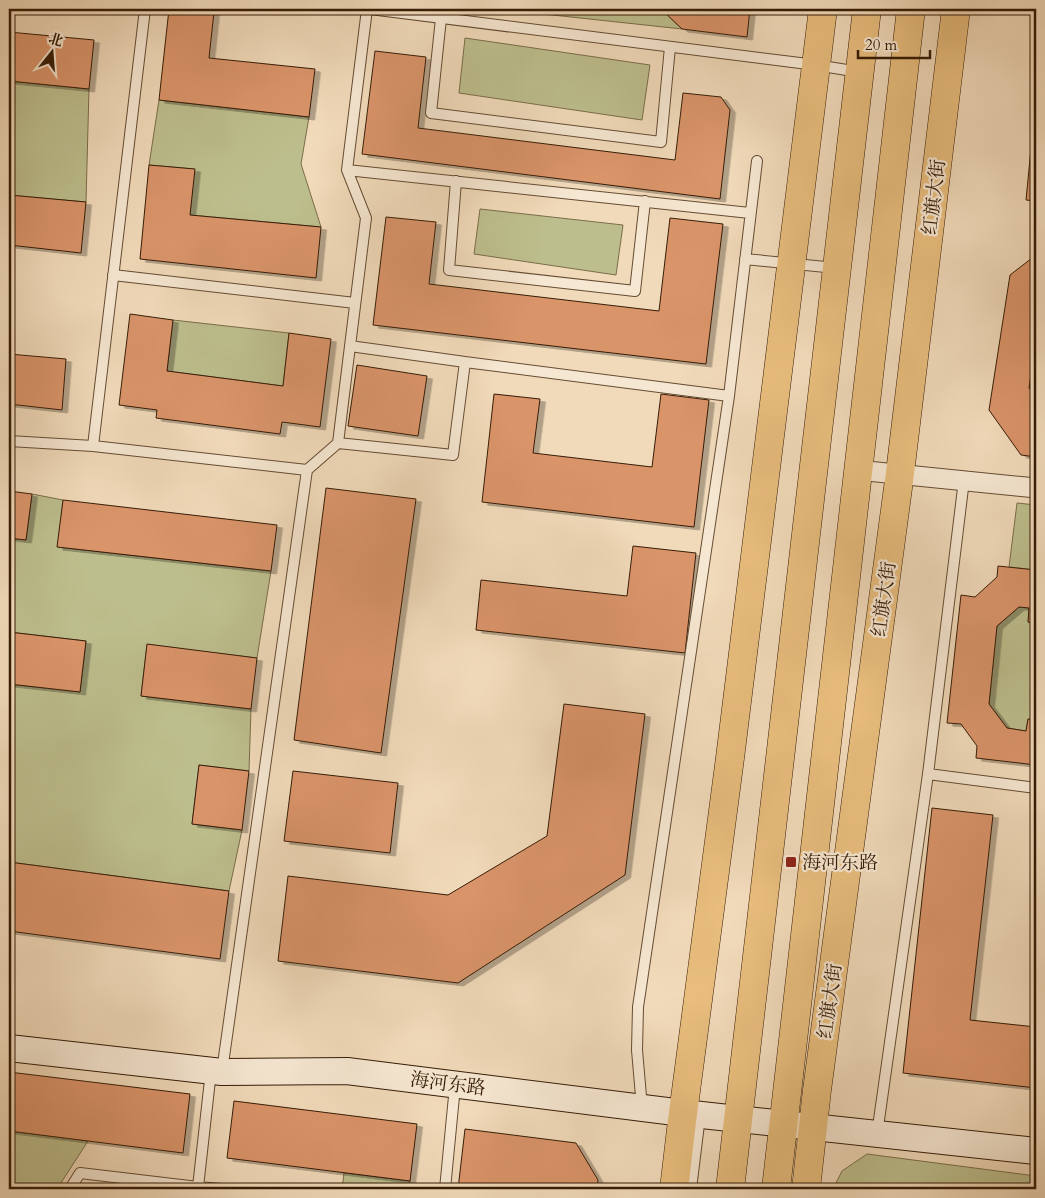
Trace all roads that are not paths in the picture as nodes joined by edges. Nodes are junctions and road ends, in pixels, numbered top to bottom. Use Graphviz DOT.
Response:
graph roads {
  1 [pos="145,9"];
  2 [pos="368,9"];
  3 [pos="823,9"];
  4 [pos="867,9"];
  5 [pos="912,9"];
  6 [pos="956,9"];
  7 [pos="442,13"];
  8 [pos="670,47"];
  9 [pos="816,65"];
  10 [pos="859,72"];
  11 [pos="757,161"];
  12 [pos="347,170"];
  13 [pos="456,182"];
  14 [pos="645,202"];
  15 [pos="750,213"];
  16 [pos="745,259"];
  17 [pos="792,264"];
  18 [pos="836,268"];
  19 [pos="114,275"];
  20 [pos="355,303"];
  21 [pos="350,346"];
  22 [pos="465,362"];
  23 [pos="729,396"];
  24 [pos="9,441"];
  25 [pos="338,443"];
  26 [pos="93,446"];
  27 [pos="307,470"];
  28 [pos="857,470"];
  29 [pos="900,473"];
  30 [pos="964,480"];
  31 [pos="1036,488"];
  32 [pos="928,774"];
  33 [pos="1036,788"];
  34 [pos="9,1048"];
  35 [pos="216,1071"];
  36 [pos="455,1084"];
  37 [pos="642,1109"];
  38 [pos="691,1114"];
  39 [pos="738,1120"];
  40 [pos="784,1124"];
  41 [pos="813,1128"];
  42 [pos="877,1134"];
  43 [pos="1036,1152"];
  44 [pos="198,1186"];
  45 [pos="70,1189"];
  46 [pos="221,1189"];
  47 [pos="445,1189"];
  48 [pos="674,1189"];
  49 [pos="691,1189"];
  50 [pos="730,1189"];
  51 [pos="776,1189"];
  52 [pos="806,1189"];
  1 -- 19 [label="lane"];
  2 -- 7 [label="lane"];
  2 -- 12 [label="lane"];
  3 -- 9 [label="main road"];
  4 -- 10 [label="main road"];
  5 -- 28 [label="main road, 红旗大街"];
  6 -- 29 [label="main road, 红旗大街"];
  7 -- 8 [label="lane"];
  7 -- 8 [label="lane"];
  8 -- 9 [label="lane"];
  9 -- 10 [label="lane"];
  9 -- 17 [label="main road"];
  10 -- 18 [label="main road"];
  11 -- 15 [label="lane"];
  12 -- 13 [label="lane"];
  12 -- 20 [label="lane"];
  13 -- 14 [label="lane"];
  13 -- 14 [label="lane"];
  14 -- 15 [label="lane"];
  15 -- 16 [label="lane"];
  16 -- 17 [label="lane"];
  16 -- 23 [label="lane"];
  17 -- 18 [label="lane"];
  17 -- 38 [label="main road"];
  18 -- 39 [label="main road"];
  19 -- 20 [label="lane"];
  19 -- 26 [label="lane"];
  20 -- 21 [label="lane"];
  21 -- 22 [label="lane"];
  21 -- 25 [label="lane"];
  22 -- 23 [label="lane"];
  22 -- 25 [label="lane"];
  23 -- 37 [label="lane"];
  24 -- 26 [label="lane"];
  25 -- 27 [label="lane"];
  26 -- 27 [label="lane"];
  27 -- 35 [label="lane"];
  28 -- 29 [label="street"];
  28 -- 40 [label="main road, 红旗大街"];
  29 -- 30 [label="street"];
  29 -- 41 [label="main road, 红旗大街"];
  30 -- 31 [label="street"];
  30 -- 32 [label="lane"];
  32 -- 33 [label="lane"];
  32 -- 42 [label="lane"];
  34 -- 35 [label="street, 海河东路"];
  35 -- 36 [label="street, 海河东路"];
  35 -- 44 [label="lane"];
  36 -- 37 [label="street, 海河东路"];
  36 -- 47 [label="lane"];
  37 -- 38 [label="street, 海河东路"];
  38 -- 39 [label="street, 海河东路"];
  38 -- 48 [label="main road"];
  38 -- 49 [label="lane"];
  39 -- 40 [label="street, 海河东路"];
  39 -- 50 [label="main road"];
  40 -- 41 [label="street, 海河东路"];
  40 -- 51 [label="main road, 红旗大街"];
  41 -- 42 [label="street, 海河东路"];
  41 -- 52 [label="main road, 红旗大街"];
  42 -- 43 [label="street, 海河东路"];
  44 -- 45 [label="lane"];
  44 -- 46 [label="lane"];
}
